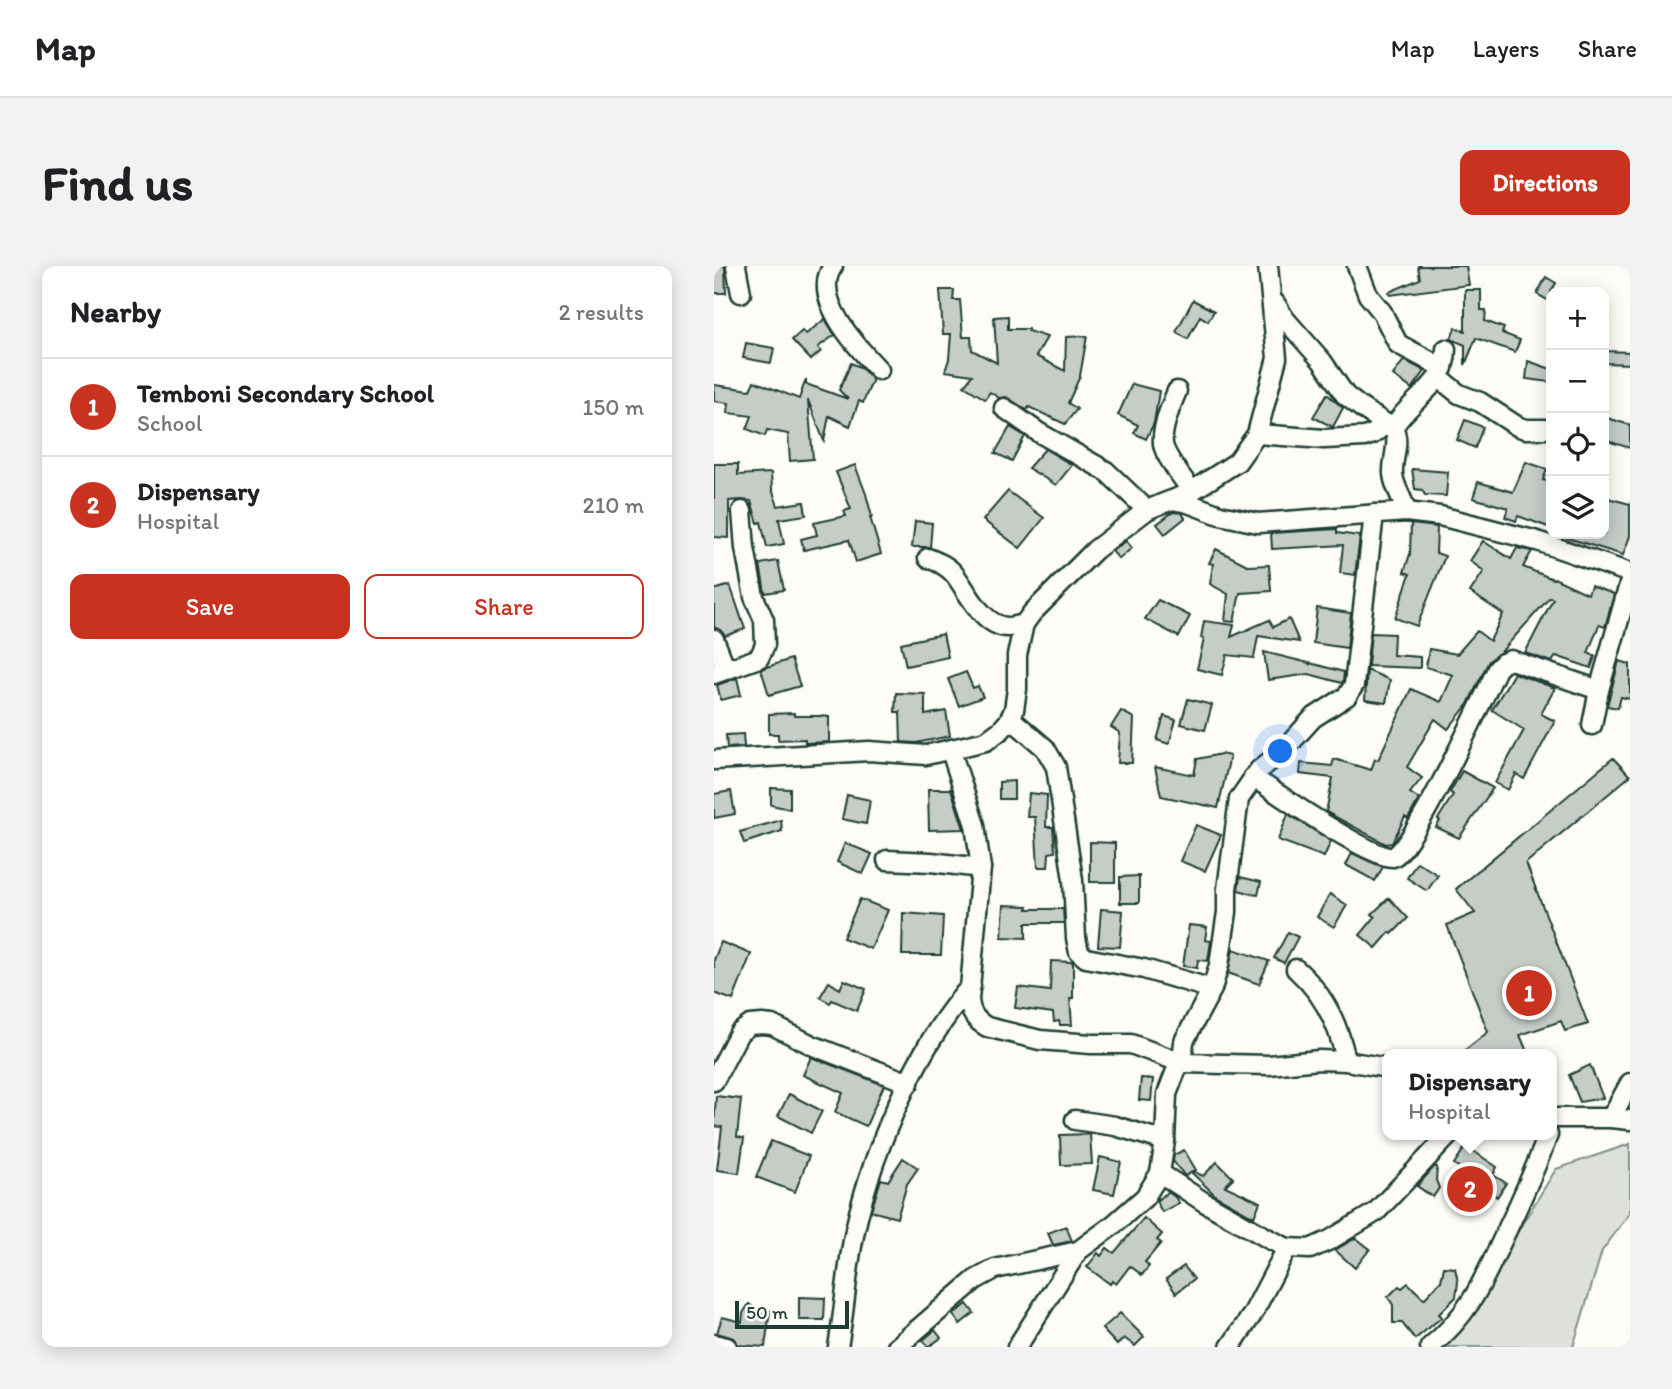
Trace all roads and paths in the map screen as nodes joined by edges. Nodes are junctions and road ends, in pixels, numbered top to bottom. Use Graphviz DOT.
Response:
graph roads {
  1 [pos="736,266"];
  2 [pos="833,266"];
  3 [pos="1268,266"];
  4 [pos="1357,266"];
  5 [pos="741,293"];
  6 [pos="1272,299"];
  7 [pos="1446,349"];
  8 [pos="879,370"];
  9 [pos="1441,373"];
  10 [pos="1177,391"];
  11 [pos="1004,408"];
  12 [pos="1390,426"];
  13 [pos="1546,429"];
  14 [pos="1258,434"];
  15 [pos="1192,491"];
  16 [pos="1171,500"];
  17 [pos="1147,510"];
  18 [pos="743,511"];
  19 [pos="1406,512"];
  20 [pos="1374,514"];
  21 [pos="928,558"];
  22 [pos="1630,573"];
  23 [pos="1630,581"];
  24 [pos="1024,624"];
  25 [pos="714,639"];
  26 [pos="720,672"];
  27 [pos="1599,690"];
  28 [pos="1010,718"];
  29 [pos="1592,725"];
  30 [pos="951,751"];
  31 [pos="714,761"];
  32 [pos="1254,777"];
  33 [pos="887,860"];
  34 [pos="981,868"];
  35 [pos="1296,969"];
  36 [pos="971,986"];
  37 [pos="1212,989"];
  38 [pos="1346,1061"];
  39 [pos="1180,1063"];
  40 [pos="1382,1067"];
  41 [pos="714,1081"];
  42 [pos="909,1083"];
  43 [pos="1630,1083"];
  44 [pos="1611,1118"];
  45 [pos="1074,1120"];
  46 [pos="1630,1120"];
  47 [pos="1557,1123"];
  48 [pos="1444,1140"];
  49 [pos="1546,1140"];
  50 [pos="1165,1141"];
  51 [pos="1160,1173"];
  52 [pos="1287,1248"];
  53 [pos="1078,1251"];
  54 [pos="714,1344"];
  55 [pos="727,1347"];
  56 [pos="838,1347"];
  57 [pos="897,1347"];
  58 [pos="1017,1347"];
  59 [pos="1230,1347"];
  60 [pos="1430,1347"];
  1 -- 5 [label="street"];
  2 -- 8 [label="street"];
  3 -- 6 [label="street"];
  4 -- 9 [label="street"];
  6 -- 12 [label="street"];
  6 -- 14 [label="street"];
  7 -- 9 [label="street"];
  9 -- 12 [label="street"];
  9 -- 13 [label="street"];
  10 -- 15 [label="street"];
  11 -- 17 [label="street"];
  12 -- 14 [label="street"];
  12 -- 19 [label="street"];
  14 -- 15 [label="street"];
  15 -- 16 [label="street"];
  16 -- 17 [label="street"];
  16 -- 20 [label="street"];
  17 -- 24 [label="street"];
  18 -- 26 [label="street"];
  19 -- 20 [label="street"];
  19 -- 22 [label="street"];
  20 -- 32 [label="street"];
  21 -- 24 [label="street"];
  23 -- 27 [label="street"];
  24 -- 28 [label="street"];
  25 -- 26 [label="street"];
  27 -- 29 [label="street"];
  27 -- 32 [label="street"];
  28 -- 30 [label="street"];
  28 -- 37 [label="street"];
  30 -- 31 [label="street"];
  30 -- 34 [label="street"];
  32 -- 37 [label="street"];
  33 -- 34 [label="street"];
  34 -- 36 [label="street"];
  35 -- 38 [label="street"];
  36 -- 39 [label="street"];
  36 -- 42 [label="street"];
  37 -- 39 [label="street"];
  38 -- 39 [label="street"];
  38 -- 40 [label="street"];
  39 -- 50 [label="street"];
  41 -- 42 [label="street"];
  42 -- 56 [label="street"];
  43 -- 44 [label="street"];
  44 -- 46 [label="street"];
  44 -- 47 [label="street"];
  45 -- 50 [label="street"];
  48 -- 52 [label="street"];
  49 -- 60 [label="street"];
  50 -- 51 [label="street"];
  51 -- 52 [label="street"];
  51 -- 53 [label="street"];
  52 -- 59 [label="street"];
  53 -- 57 [label="street"];
  53 -- 58 [label="street"];
  54 -- 55 [label="street"];
}
